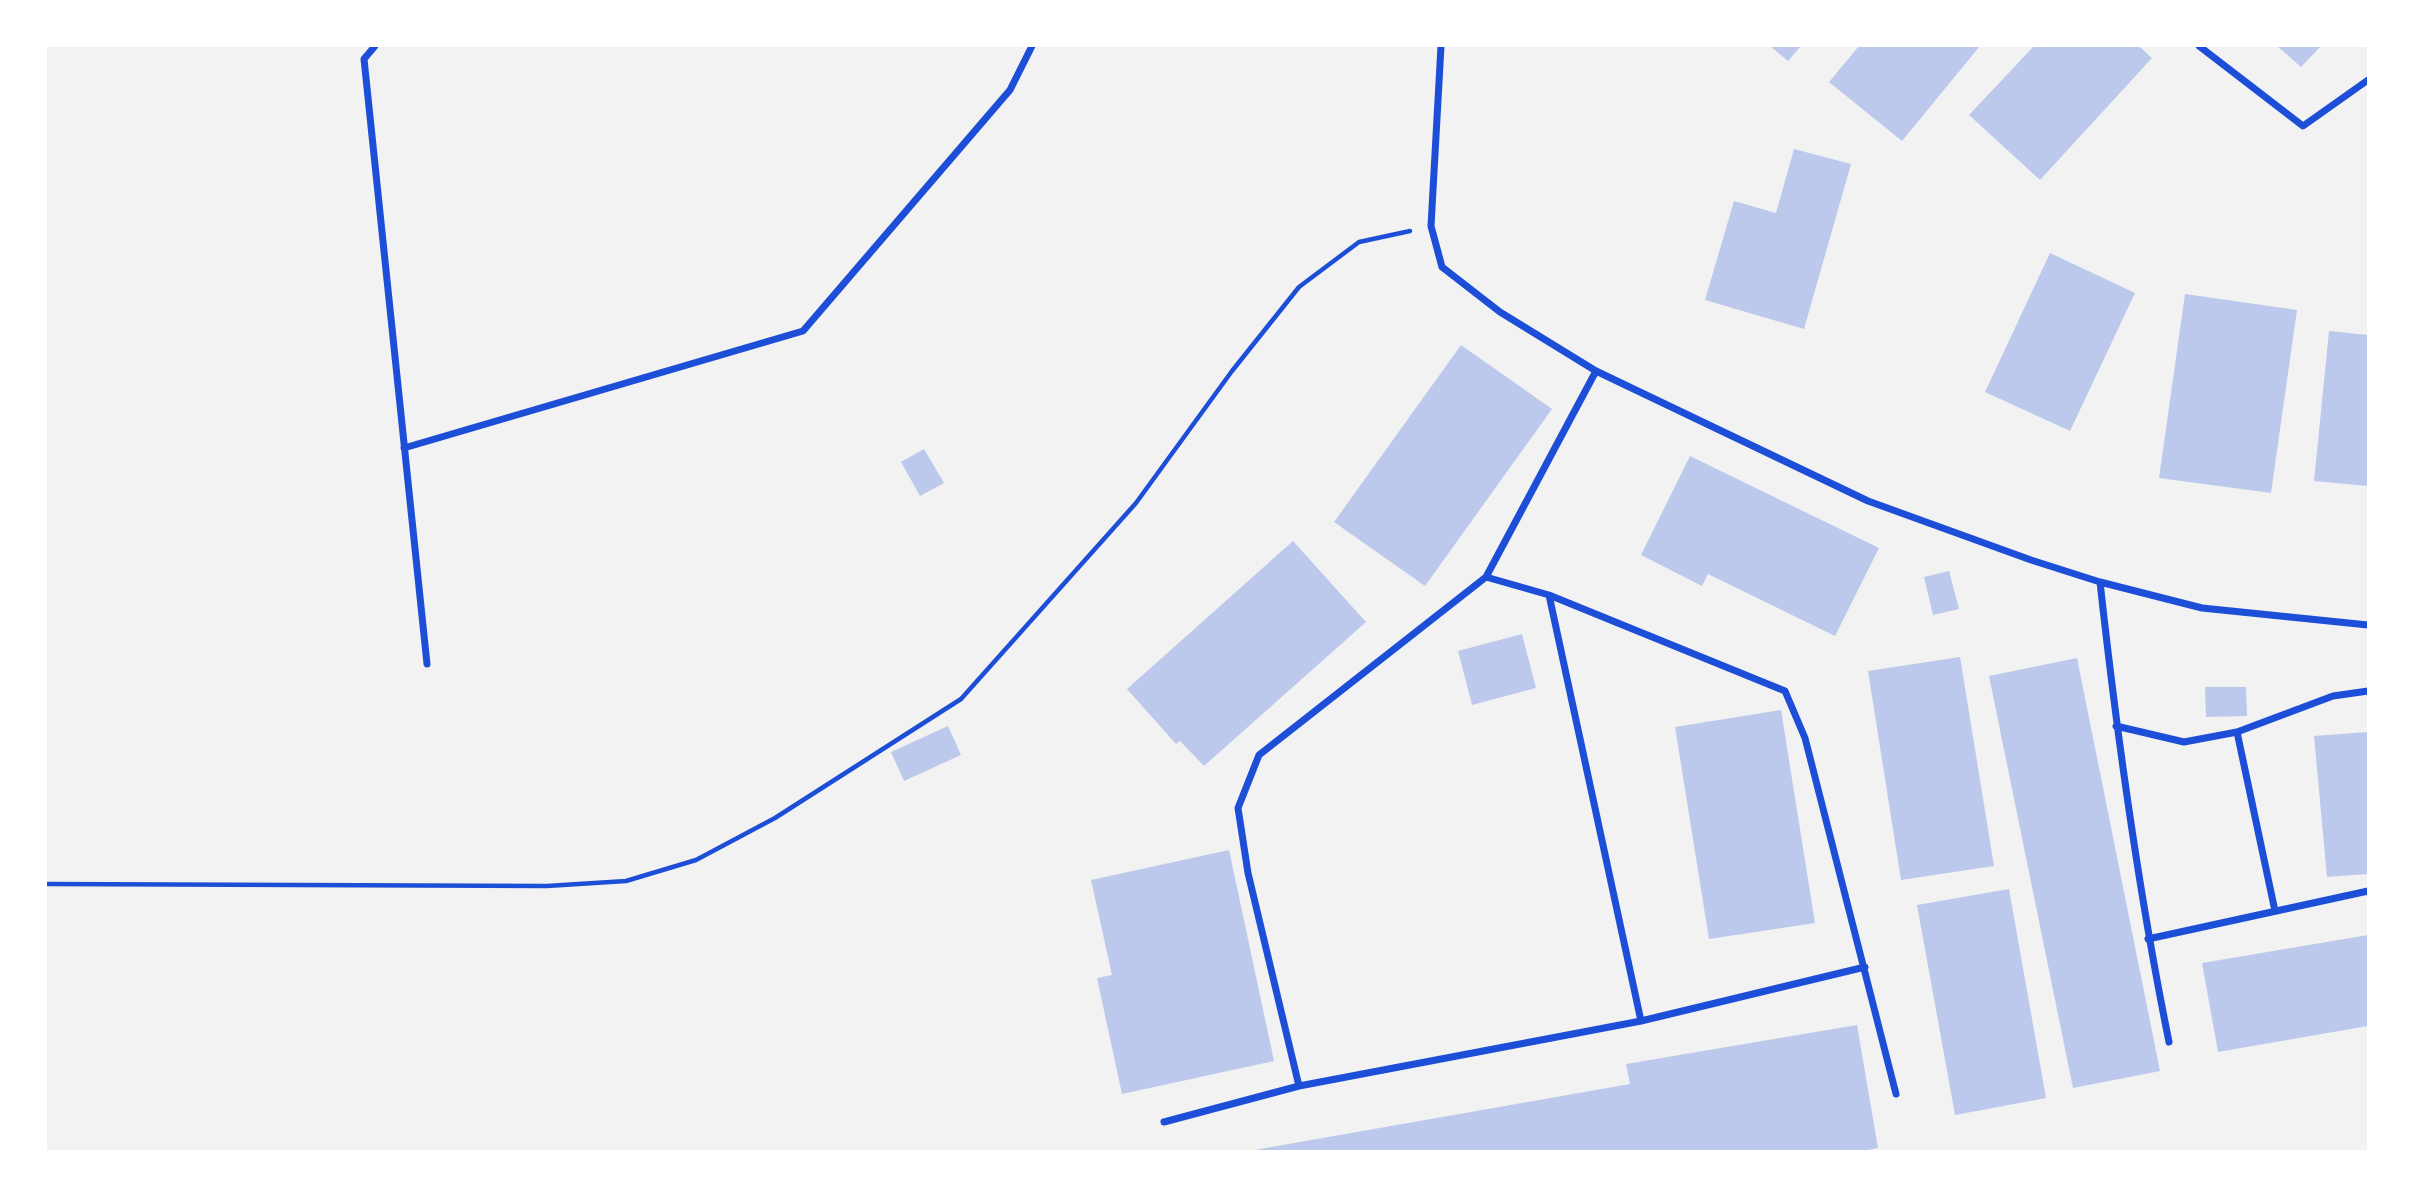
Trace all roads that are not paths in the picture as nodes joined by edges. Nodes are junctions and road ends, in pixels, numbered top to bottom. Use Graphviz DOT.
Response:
graph roads {
  1 [pos="374,46"];
  2 [pos="1032,46"];
  3 [pos="1441,46"];
  4 [pos="2200,46"];
  5 [pos="2368,80"];
  6 [pos="1596,371"];
  7 [pos="404,448"];
  8 [pos="1486,577"];
  9 [pos="2100,582"];
  10 [pos="1549,596"];
  11 [pos="2368,625"];
  12 [pos="426,664"];
  13 [pos="2368,691"];
  14 [pos="2116,726"];
  15 [pos="2237,732"];
  16 [pos="2368,891"];
  17 [pos="2275,911"];
  18 [pos="2148,939"];
  19 [pos="1865,967"];
  20 [pos="1642,1021"];
  21 [pos="2169,1042"];
  22 [pos="1298,1086"];
  23 [pos="1896,1094"];
  24 [pos="1164,1122"];
  1 -- 7 [label="street"];
  2 -- 7 [label="street"];
  3 -- 6 [label="street"];
  4 -- 5 [label="street"];
  6 -- 8 [label="street"];
  6 -- 9 [label="street"];
  7 -- 12 [label="street"];
  8 -- 10 [label="street"];
  8 -- 22 [label="street"];
  9 -- 11 [label="street"];
  9 -- 14 [label="street"];
  10 -- 19 [label="street"];
  10 -- 20 [label="street"];
  13 -- 15 [label="street"];
  14 -- 15 [label="street"];
  14 -- 18 [label="street"];
  15 -- 17 [label="street"];
  16 -- 17 [label="street"];
  17 -- 18 [label="street"];
  18 -- 21 [label="street"];
  19 -- 20 [label="street"];
  19 -- 23 [label="street"];
  20 -- 22 [label="street"];
  22 -- 24 [label="street"];
}
